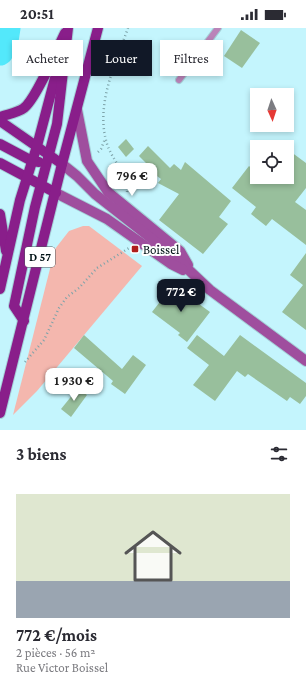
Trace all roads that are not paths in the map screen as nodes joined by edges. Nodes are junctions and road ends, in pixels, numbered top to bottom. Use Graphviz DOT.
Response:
graph roads {
  1 [pos="68,28"];
  2 [pos="98,28"];
  3 [pos="218,28"];
  4 [pos="179,80"];
  5 [pos="77,110"];
  6 [pos="0,117"];
  7 [pos="0,121"];
  8 [pos="0,144"];
  9 [pos="37,146"];
  10 [pos="48,160"];
  11 [pos="32,161"];
  12 [pos="0,163"];
  13 [pos="62,164"];
  14 [pos="26,177"];
  15 [pos="41,185"];
  16 [pos="56,192"];
  17 [pos="0,214"];
  18 [pos="7,257"];
  19 [pos="194,276"];
  20 [pos="0,289"];
  21 [pos="24,321"];
  22 [pos="306,361"];
  23 [pos="0,413"];
  1 -- 6 [label="main road"];
  1 -- 9 [label="main road, D 57"];
  1 -- 10 [label="main road"];
  2 -- 5 [label="main road, D 57"];
  3 -- 4 [label="lane"];
  5 -- 13 [label="main road, D 57"];
  5 -- 19 [label="main road"];
  7 -- 9 [label="main road"];
  8 -- 11 [label="main road"];
  9 -- 10 [label="main road"];
  9 -- 11 [label="main road, D 57"];
  10 -- 11 [label="main road"];
  10 -- 13 [label="main road"];
  10 -- 15 [label="main road"];
  11 -- 14 [label="main road, D 57"];
  12 -- 14 [label="main road"];
  13 -- 16 [label="main road, D 57"];
  13 -- 19 [label="main road"];
  14 -- 15 [label="main road"];
  14 -- 18 [label="main road, D 57"];
  15 -- 16 [label="main road"];
  15 -- 21 [label="main road"];
  16 -- 19 [label="main road"];
  16 -- 21 [label="main road, D 57"];
  17 -- 18 [label="main road"];
  18 -- 20 [label="main road, D 57"];
  19 -- 22 [label="main road"];
  21 -- 23 [label="main road, D 57"];
}
